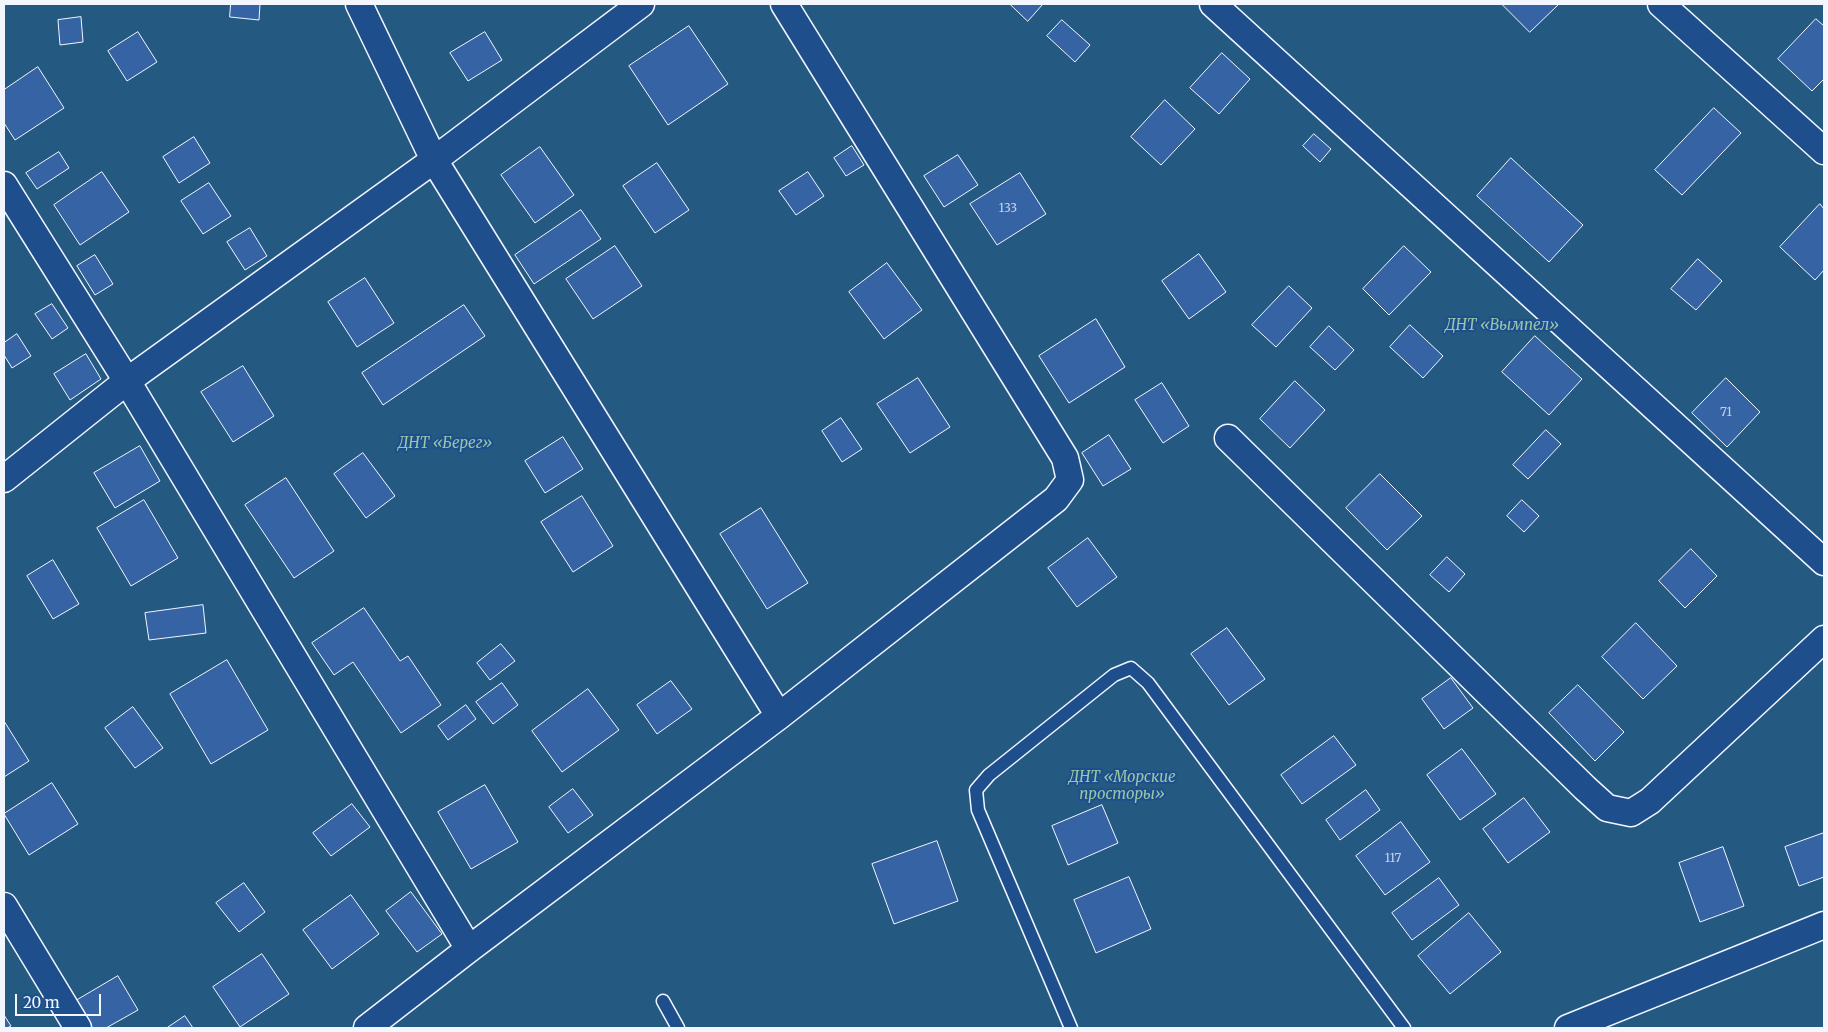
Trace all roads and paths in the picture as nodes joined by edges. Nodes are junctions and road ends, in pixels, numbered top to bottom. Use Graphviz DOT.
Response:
graph roads {
  1 [pos="359,4"];
  2 [pos="641,4"];
  3 [pos="784,4"];
  4 [pos="1213,4"];
  5 [pos="1661,4"];
  6 [pos="1824,151"];
  7 [pos="434,160"];
  8 [pos="4,185"];
  9 [pos="127,381"];
  10 [pos="1228,438"];
  11 [pos="4,479"];
  12 [pos="1824,562"];
  13 [pos="1824,639"];
  14 [pos="779,716"];
  15 [pos="4,906"];
  16 [pos="1824,925"];
  17 [pos="469,949"];
  18 [pos="662,1001"];
  19 [pos="1597,1023"];
  20 [pos="78,1028"];
  21 [pos="367,1028"];
  22 [pos="678,1028"];
  23 [pos="1071,1028"];
  24 [pos="1404,1028"];
  25 [pos="1568,1028"];
  1 -- 7 [label="street"];
  2 -- 7 [label="street"];
  3 -- 14 [label="street"];
  4 -- 12 [label="street"];
  5 -- 6 [label="street"];
  7 -- 9 [label="street"];
  7 -- 14 [label="street"];
  8 -- 9 [label="street"];
  9 -- 11 [label="street"];
  9 -- 17 [label="street"];
  10 -- 13 [label="street"];
  14 -- 17 [label="street"];
  15 -- 20 [label="street"];
  16 -- 19 [label="street"];
  17 -- 21 [label="street"];
  18 -- 22 [label="lane"];
  19 -- 25 [label="street"];
  23 -- 24 [label="lane"];
}
